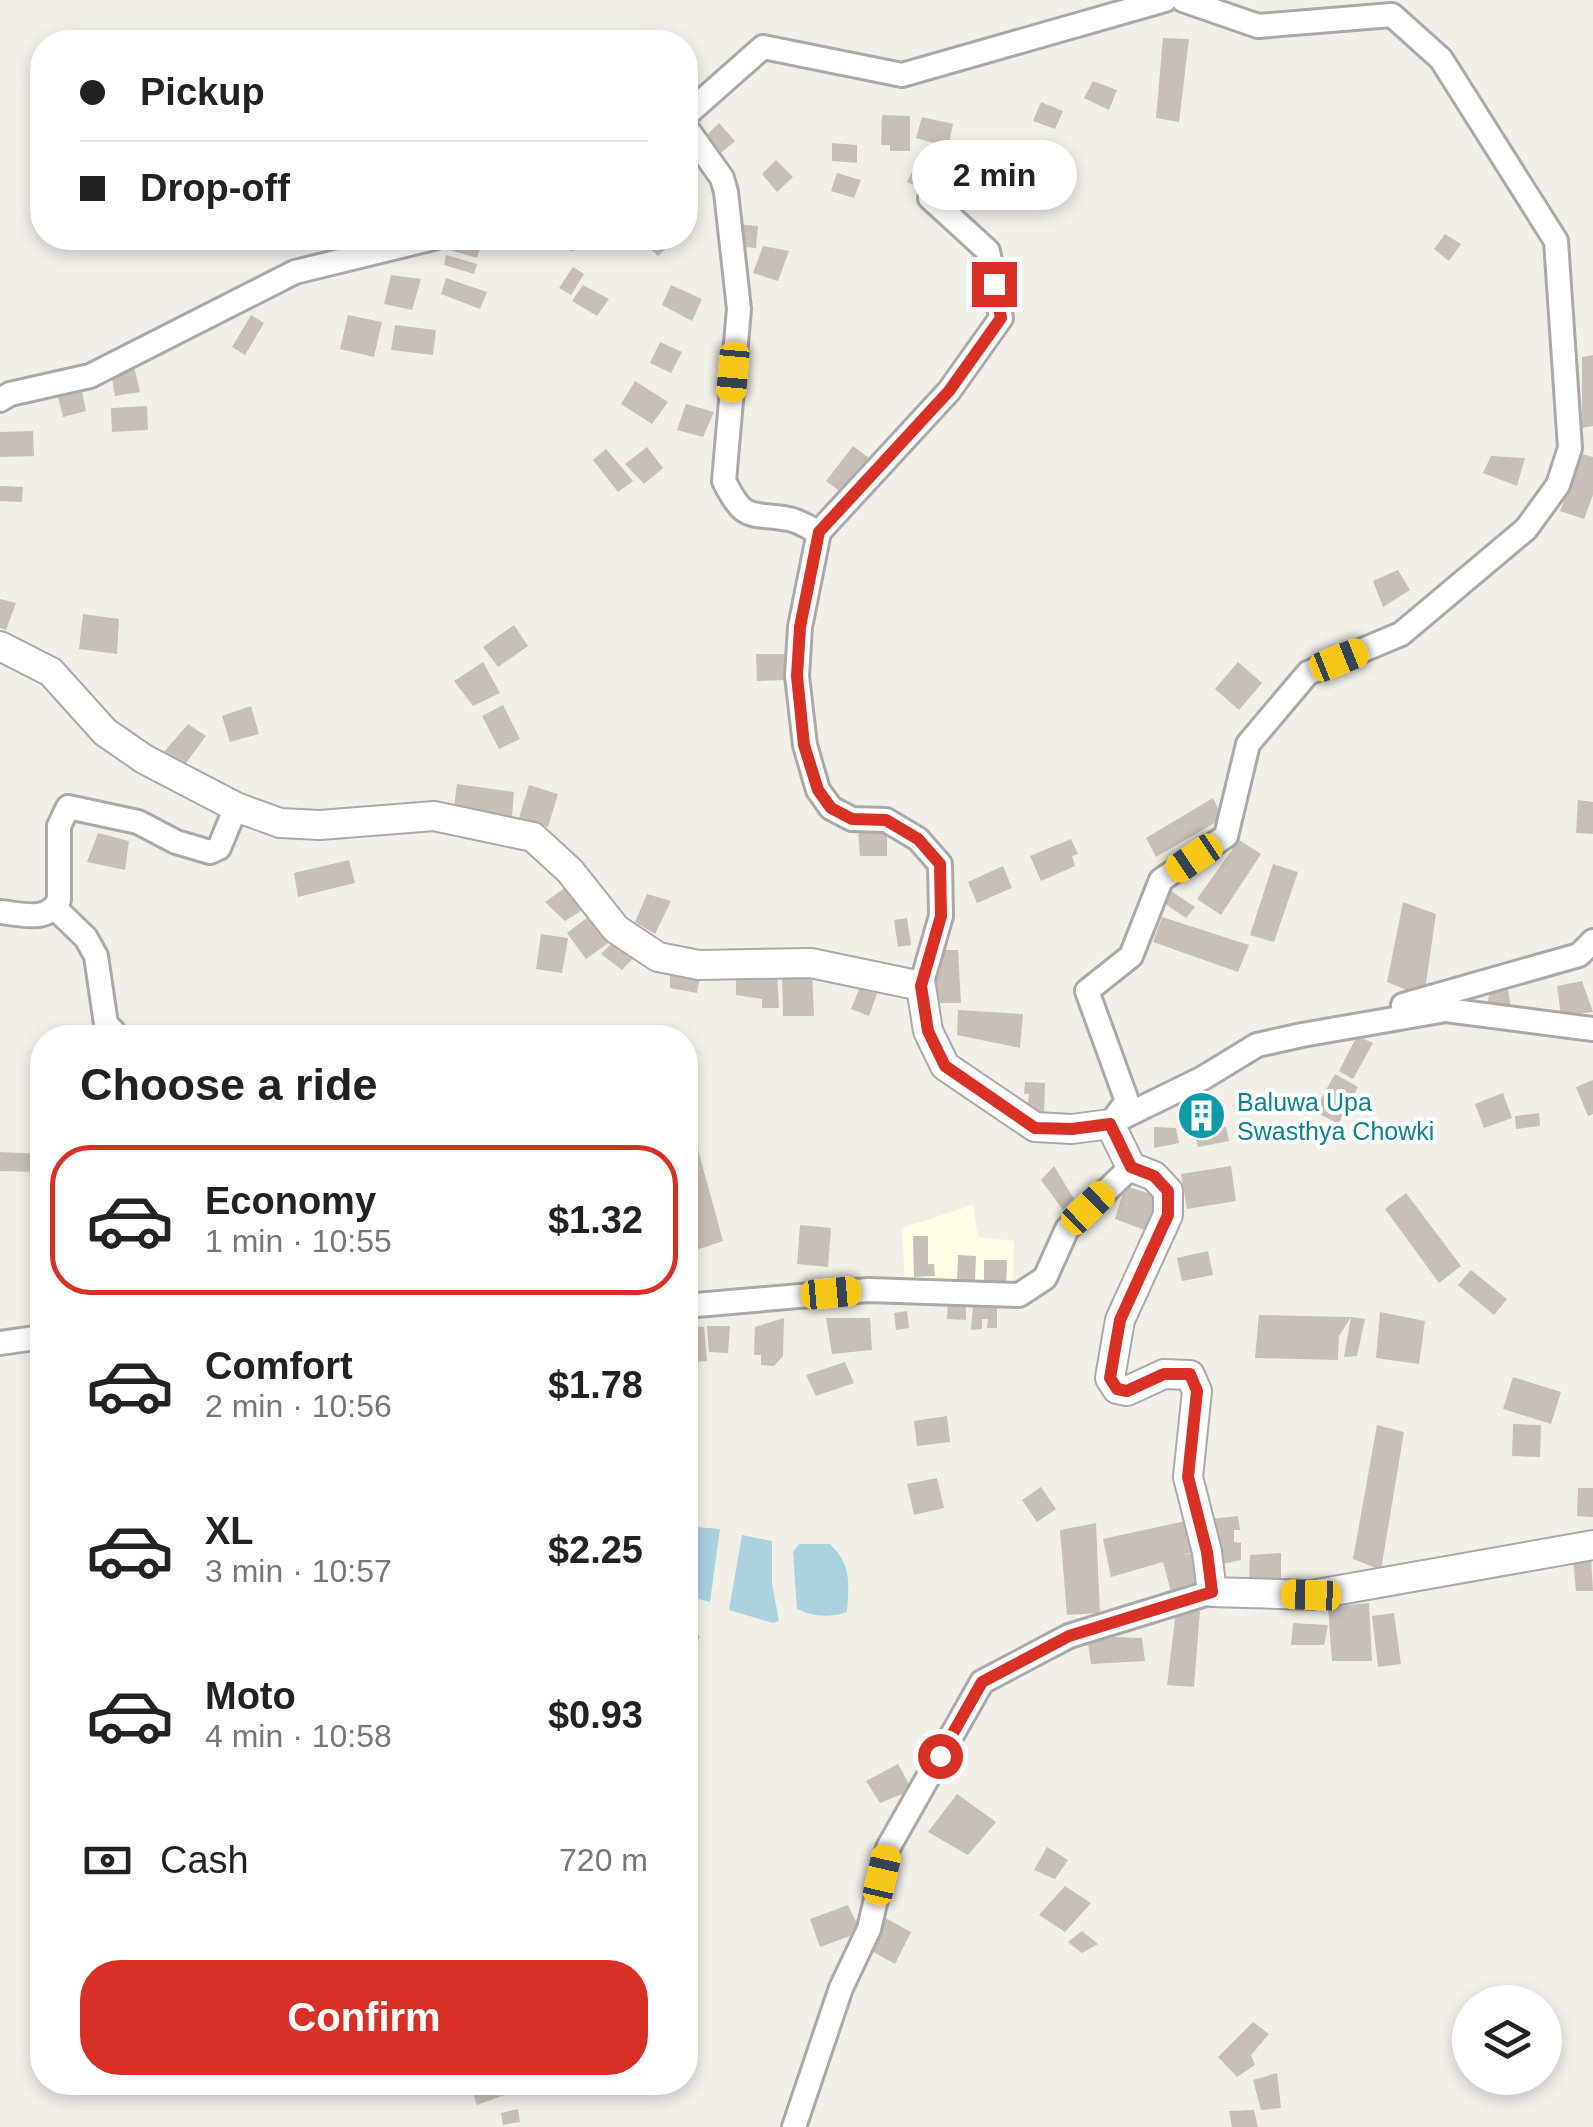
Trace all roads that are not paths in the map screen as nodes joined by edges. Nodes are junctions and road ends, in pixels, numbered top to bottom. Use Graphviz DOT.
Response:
graph roads {
  1 [pos="1165,0"];
  2 [pos="1183,0"];
  3 [pos="698,104"];
  4 [pos="698,144"];
  5 [pos="930,198"];
  6 [pos="385,250"];
  7 [pos="0,400"];
  8 [pos="819,532"];
  9 [pos="0,646"];
  10 [pos="236,807"];
  11 [pos="56,908"];
  12 [pos="0,912"];
  13 [pos="1593,941"];
  14 [pos="921,986"];
  15 [pos="110,1025"];
  16 [pos="1344,1029"];
  17 [pos="1593,1029"];
  18 [pos="1110,1124"];
  19 [pos="1131,1167"];
  20 [pos="698,1305"];
  21 [pos="30,1339"];
  22 [pos="0,1343"];
  23 [pos="1593,1545"];
  24 [pos="1212,1592"];
  25 [pos="794,2127"];
  1 -- 3 [label="street"];
  2 -- 18 [label="street"];
  4 -- 8 [label="street"];
  5 -- 8 [label="street"];
  6 -- 7 [label="street"];
  8 -- 14 [label="street"];
  9 -- 10 [label="street"];
  10 -- 11 [label="street"];
  10 -- 14 [label="street"];
  11 -- 12 [label="street"];
  11 -- 15 [label="street"];
  13 -- 16 [label="street"];
  14 -- 18 [label="street"];
  16 -- 17 [label="street"];
  16 -- 18 [label="street"];
  18 -- 19 [label="street"];
  19 -- 20 [label="street"];
  19 -- 24 [label="street"];
  21 -- 22 [label="street"];
  23 -- 24 [label="street"];
  24 -- 25 [label="street"];
}
